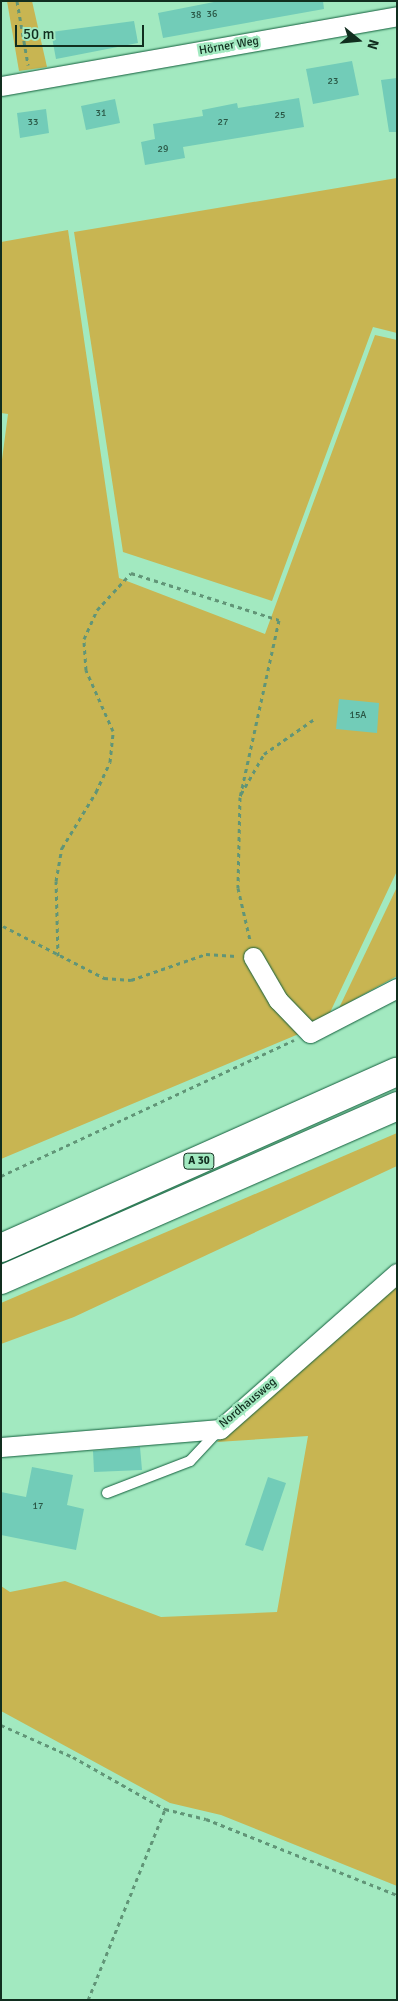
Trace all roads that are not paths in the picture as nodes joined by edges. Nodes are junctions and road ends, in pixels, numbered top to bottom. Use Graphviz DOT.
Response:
graph roads {
  1 [pos="397,16"];
  2 [pos="1,86"];
  3 [pos="253,957"];
  4 [pos="397,988"];
  5 [pos="397,1072"];
  6 [pos="397,1106"];
  7 [pos="1,1248"];
  8 [pos="397,1273"];
  9 [pos="1,1280"];
  10 [pos="220,1429"];
  11 [pos="1,1447"];
  12 [pos="107,1493"];
  1 -- 2 [label="street, Hörner Weg"];
  3 -- 4 [label="street"];
  5 -- 7 [label="highway, A 30"];
  6 -- 9 [label="highway, A 30"];
  8 -- 10 [label="street, Nordhausweg"];
  10 -- 11 [label="street, Nordhausweg"];
  10 -- 12 [label="lane"];
}
